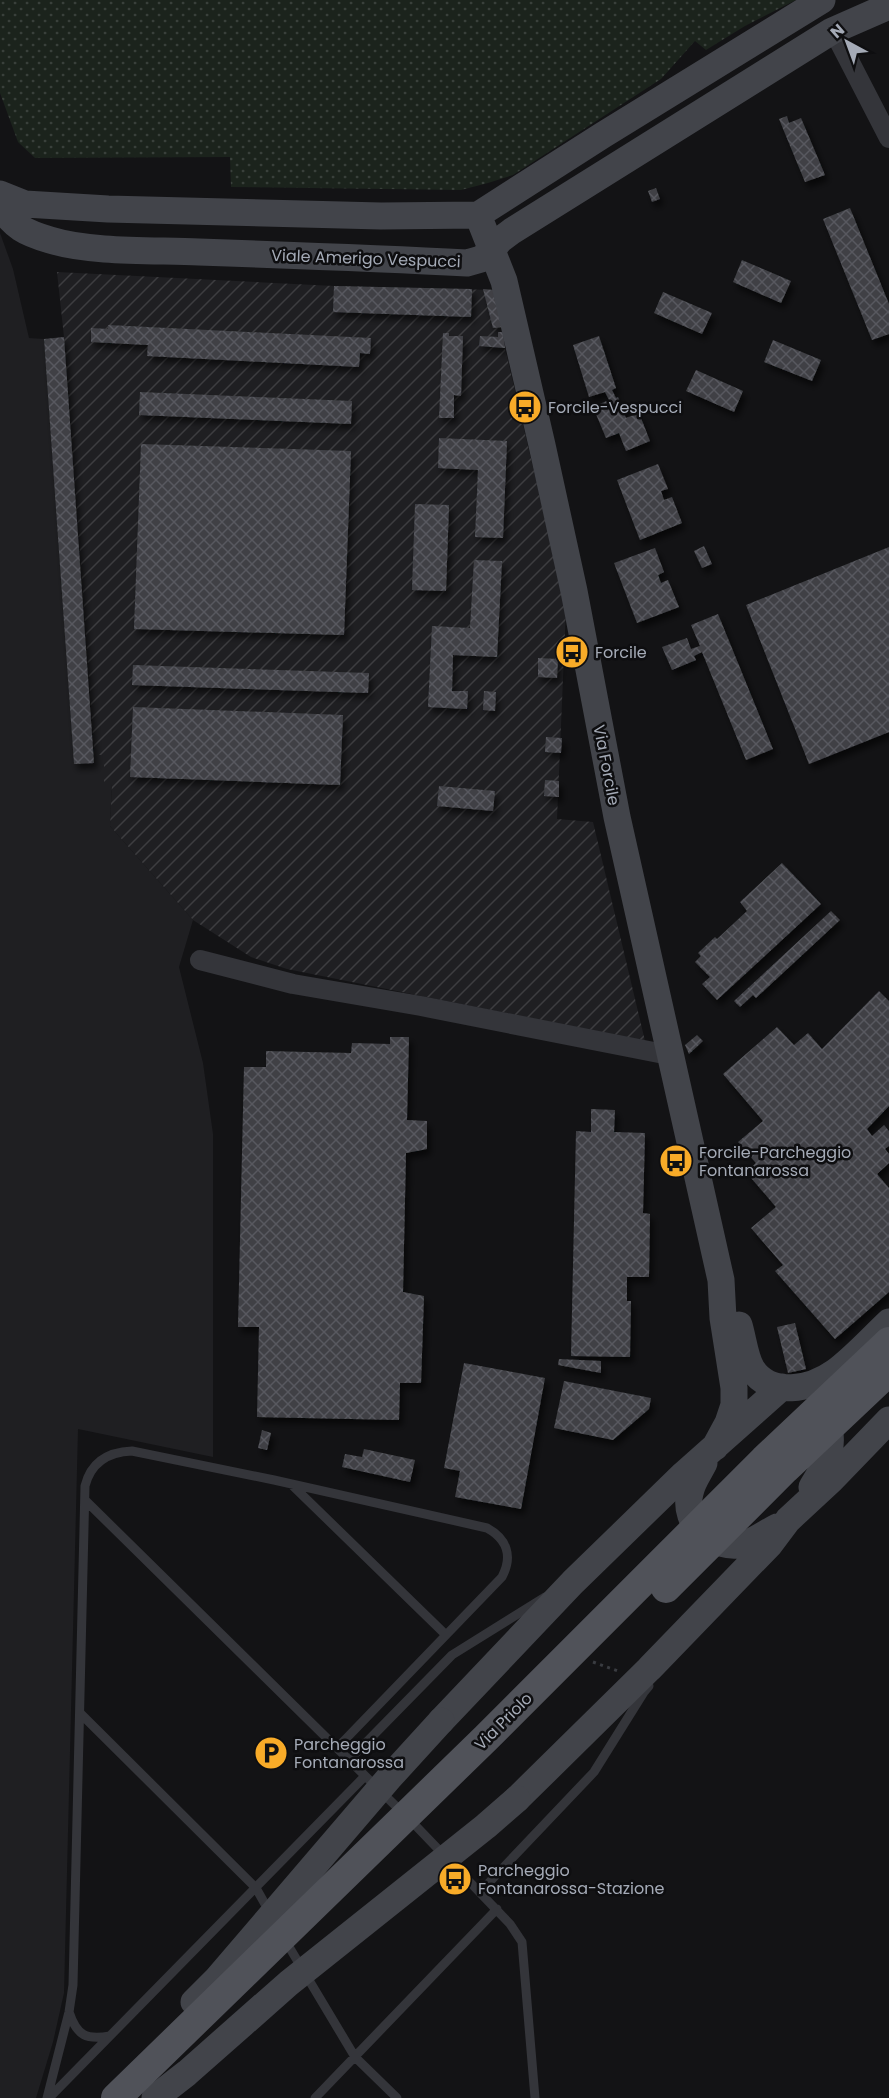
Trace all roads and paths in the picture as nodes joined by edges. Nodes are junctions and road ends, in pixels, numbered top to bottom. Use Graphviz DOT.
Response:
graph roads {
  1 [pos="817,2"];
  2 [pos="889,6"];
  3 [pos="832,32"];
  4 [pos="603,135"];
  5 [pos="889,138"];
  6 [pos="621,164"];
  7 [pos="0,194"];
  8 [pos="0,205"];
  9 [pos="108,209"];
  10 [pos="478,215"];
  11 [pos="381,216"];
  12 [pos="101,248"];
  13 [pos="491,251"];
  14 [pos="379,258"];
  15 [pos="200,960"];
  16 [pos="669,1055"];
  17 [pos="721,1280"];
  18 [pos="889,1322"];
  19 [pos="889,1342"];
  20 [pos="889,1371"];
  21 [pos="775,1397"];
  22 [pos="889,1420"];
  23 [pos="713,1449"];
  24 [pos="292,1485"];
  25 [pos="85,1500"];
  26 [pos="793,1516"];
  27 [pos="573,1582"];
  28 [pos="446,1635"];
  29 [pos="660,1676"];
  30 [pos="80,1713"];
  31 [pos="337,1748"];
  32 [pos="349,1760"];
  33 [pos="365,1776"];
  34 [pos="415,1825"];
  35 [pos="407,1833"];
  36 [pos="256,1888"];
  37 [pos="480,1892"];
  38 [pos="497,1909"];
  39 [pos="297,1939"];
  40 [pos="289,1948"];
  41 [pos="281,1956"];
  42 [pos="69,2012"];
  43 [pos="110,2036"];
  44 [pos="355,2057"];
  45 [pos="48,2098"];
  46 [pos="99,2098"];
  47 [pos="116,2098"];
  48 [pos="145,2098"];
  49 [pos="155,2098"];
  50 [pos="315,2098"];
  51 [pos="397,2098"];
  52 [pos="535,2098"];
  1 -- 3 [label="street"];
  1 -- 4 [label="street"];
  2 -- 3 [label="street, Viale Amerigo Vespucci"];
  3 -- 5 [label="street"];
  3 -- 6 [label="street, Viale Amerigo Vespucci"];
  4 -- 6 [label="street"];
  4 -- 10 [label="street"];
  6 -- 13 [label="street, Viale Amerigo Vespucci"];
  7 -- 9 [label="street"];
  8 -- 12 [label="street, Viale Amerigo Vespucci"];
  9 -- 11 [label="street"];
  9 -- 12 [label="street"];
  10 -- 11 [label="street"];
  10 -- 13 [label="street, Via Forcile"];
  11 -- 14 [label="street"];
  12 -- 14 [label="street, Viale Amerigo Vespucci"];
  13 -- 14 [label="street, Viale Amerigo Vespucci"];
  13 -- 16 [label="street, Via Forcile"];
  15 -- 16 [label="street"];
  16 -- 17 [label="street, Via Forcile"];
  17 -- 21 [label="street"];
  17 -- 23 [label="street"];
  18 -- 21 [label="street"];
  19 -- 47 [label="main road, Via Priolo, bridge"];
  20 -- 48 [label="main road, Via Priolo, bridge"];
  21 -- 23 [label="street"];
  21 -- 26 [label="street"];
  22 -- 26 [label="street"];
  23 -- 26 [label="street"];
  23 -- 27 [label="street"];
  24 -- 25 [label="lane"];
  24 -- 28 [label="lane"];
  24 -- 28 [label="lane"];
  25 -- 30 [label="lane"];
  25 -- 31 [label="lane"];
  26 -- 49 [label="street, bridge"];
  27 -- 32 [label="lane"];
  27 -- 46 [label="street, bridge"];
  28 -- 31 [label="lane"];
  29 -- 37 [label="lane"];
  30 -- 36 [label="lane"];
  30 -- 42 [label="lane"];
  31 -- 32 [label="lane"];
  32 -- 33 [label="lane"];
  33 -- 34 [label="lane"];
  33 -- 36 [label="lane"];
  34 -- 35 [label="lane"];
  34 -- 37 [label="lane"];
  36 -- 40 [label="lane"];
  36 -- 43 [label="lane"];
  37 -- 38 [label="lane"];
  38 -- 44 [label="lane"];
  38 -- 52 [label="lane"];
  39 -- 40 [label="lane"];
  40 -- 41 [label="lane"];
  40 -- 44 [label="lane"];
  42 -- 43 [label="lane"];
  42 -- 45 [label="lane"];
  43 -- 45 [label="lane"];
  44 -- 50 [label="lane"];
  44 -- 51 [label="lane"];
}
